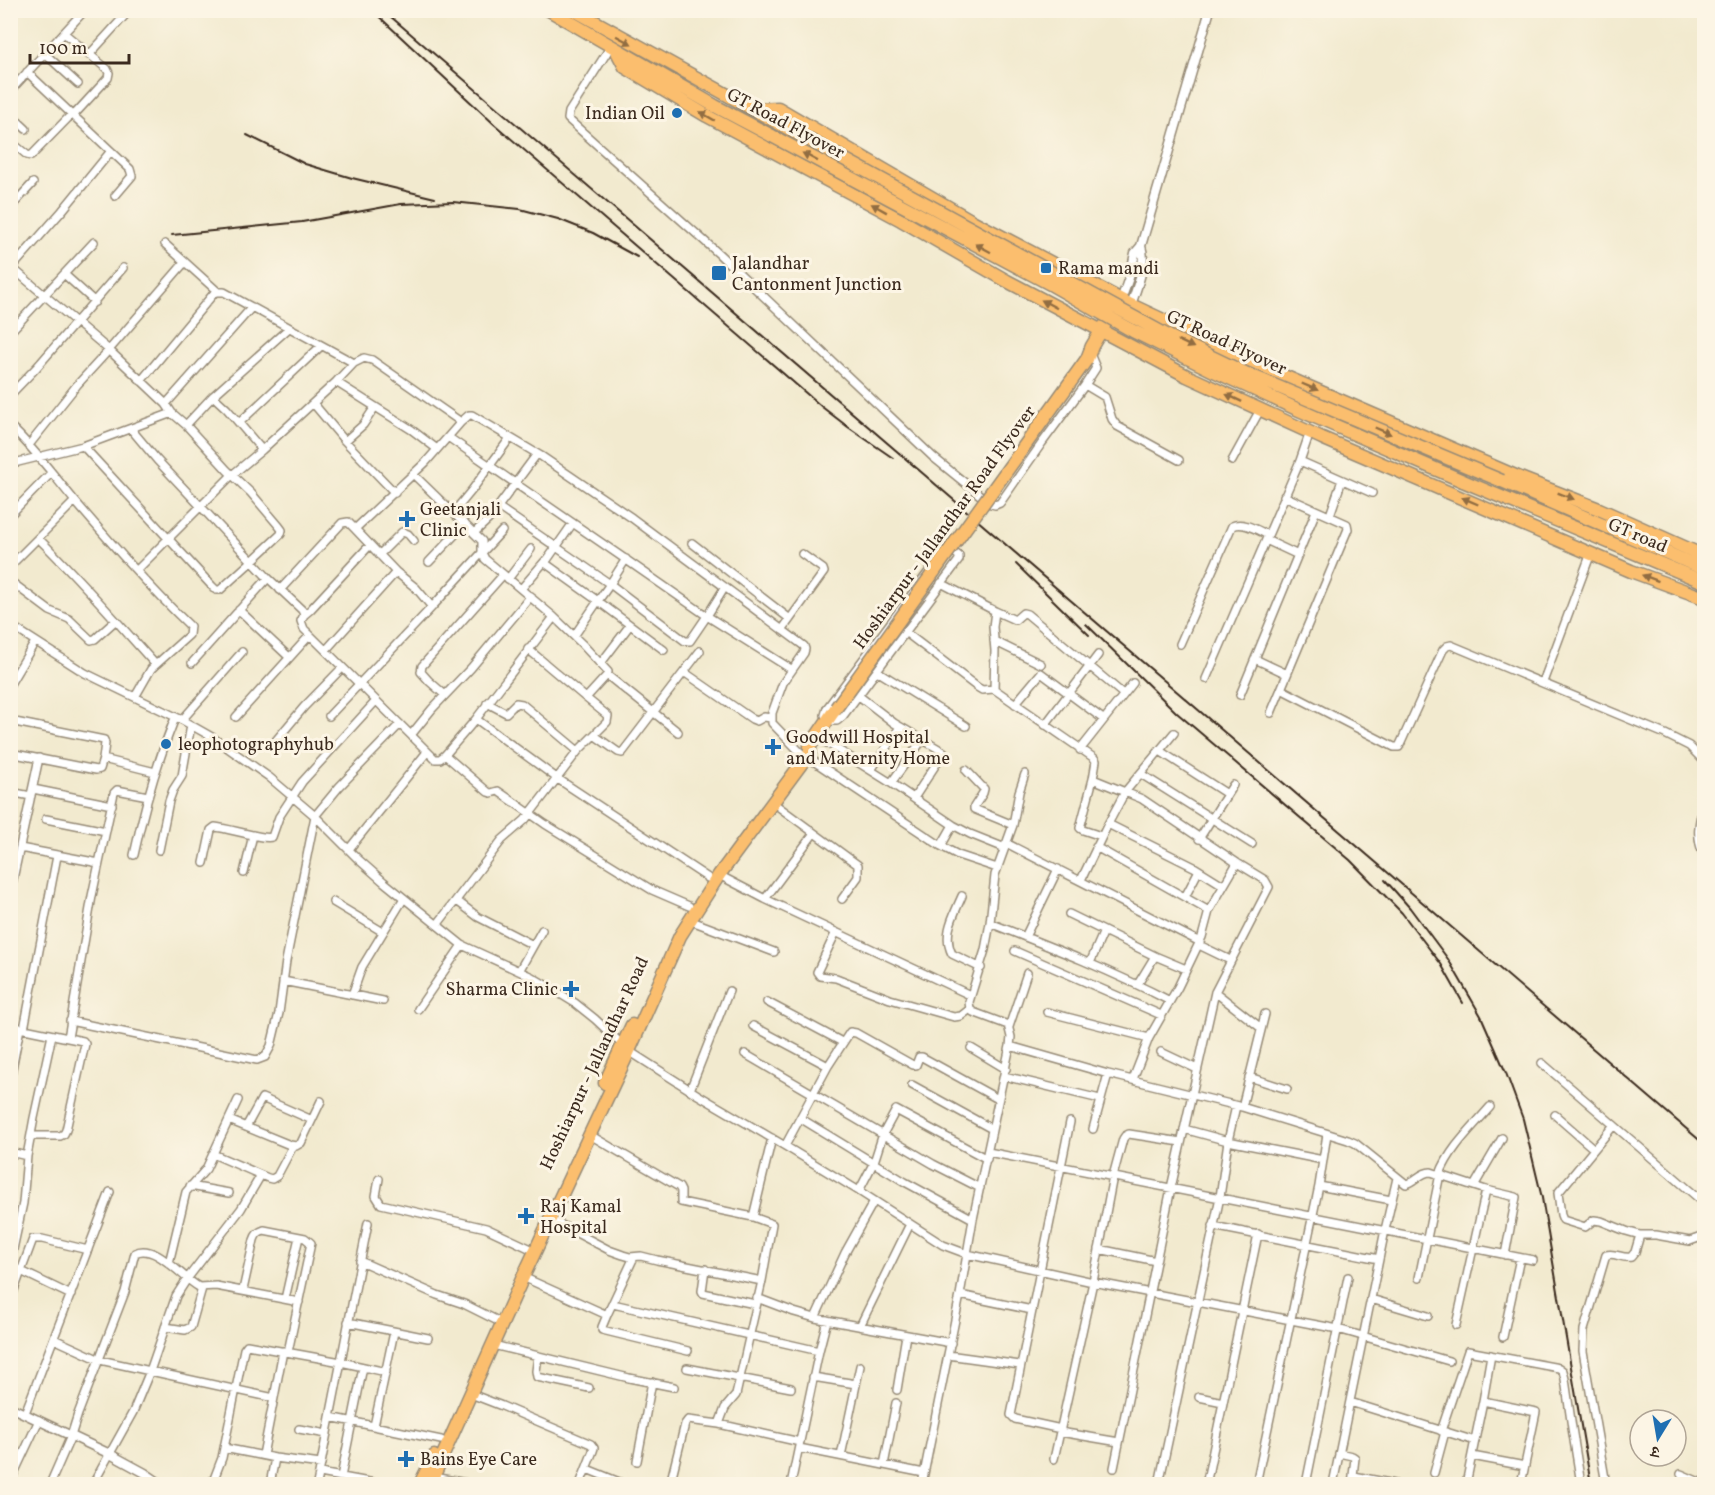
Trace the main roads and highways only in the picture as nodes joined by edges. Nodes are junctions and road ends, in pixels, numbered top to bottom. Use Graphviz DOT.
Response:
graph roads {
  1 [pos="549,10"];
  2 [pos="574,10"];
  3 [pos="613,47"];
  4 [pos="753,109"];
  5 [pos="1083,279"];
  6 [pos="1126,302"];
  7 [pos="1074,317"];
  8 [pos="1161,319"];
  9 [pos="1111,337"];
  10 [pos="1090,353"];
  11 [pos="1145,355"];
  12 [pos="1512,520"];
  13 [pos="1558,522"];
  14 [pos="1704,556"];
  15 [pos="1704,568"];
  16 [pos="1704,582"];
  17 [pos="1704,598"];
  18 [pos="827,721"];
  19 [pos="808,747"];
  20 [pos="713,876"];
  21 [pos="626,1048"];
  22 [pos="431,1480"];
  23 [pos="420,1485"];
  1 -- 3 [label="highway, GT Road Flyover"];
  2 -- 4 [label="highway, GT Road Flyover, one-way"];
  7 -- 3 [label="highway, one-way"];
  13 -- 3 [label="highway, GT Road Flyover, one-way, bridge"];
  4 -- 5 [label="highway"];
  4 -- 15 [label="highway, GT Road Flyover, one-way, bridge"];
  5 -- 6 [label="highway"];
  5 -- 7 [label="highway"];
  6 -- 8 [label="highway"];
  6 -- 9 [label="highway, Hoshiarpur - Jallandhar Road Flyover"];
  7 -- 9 [label="highway"];
  7 -- 10 [label="highway"];
  8 -- 11 [label="highway"];
  8 -- 14 [label="highway, one-way"];
  9 -- 10 [label="highway, Hoshiarpur - Jallandhar Road Flyover"];
  9 -- 11 [label="highway"];
  10 -- 18 [label="highway, Hoshiarpur - Jallandhar Road Flyover, bridge"];
  12 -- 11 [label="highway, one-way"];
  12 -- 13 [label="highway"];
  17 -- 12 [label="highway, one-way"];
  13 -- 16 [label="highway, GT road"];
  18 -- 19 [label="highway, Hoshiarpur - Jallandhar Road"];
  19 -- 20 [label="highway, Hoshiarpur - Jallandhar Road"];
  19 -- 20 [label="highway, Hoshiarpur - Jallandhar Road"];
  20 -- 21 [label="highway, Hoshiarpur - Jallandhar Road"];
  20 -- 21 [label="highway, Hoshiarpur - Jallandhar Road"];
  21 -- 22 [label="highway, Hoshiarpur - Jallandhar Road"];
  21 -- 23 [label="highway, Hoshiarpur - Jallandhar Road"];
}
